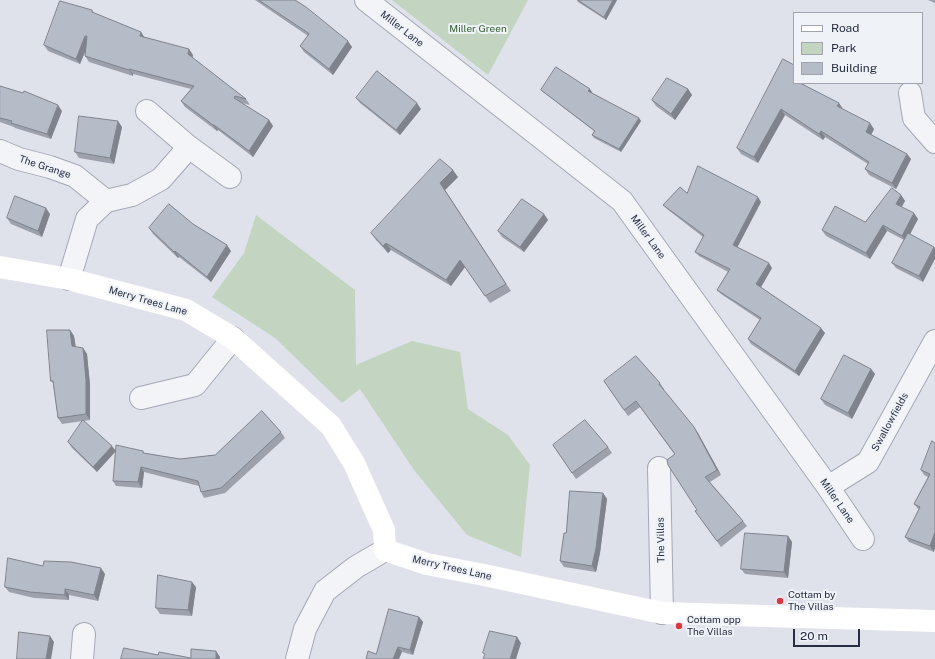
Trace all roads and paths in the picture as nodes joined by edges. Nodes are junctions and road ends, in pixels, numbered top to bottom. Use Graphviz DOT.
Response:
graph roads {
  1 [pos="366,0"];
  2 [pos="910,93"];
  3 [pos="147,111"];
  4 [pos="935,142"];
  5 [pos="189,147"];
  6 [pos="0,151"];
  7 [pos="230,177"];
  8 [pos="106,201"];
  9 [pos="0,267"];
  10 [pos="69,279"];
  11 [pos="233,338"];
  12 [pos="935,341"];
  13 [pos="141,398"];
  14 [pos="659,468"];
  15 [pos="828,487"];
  16 [pos="863,539"];
  17 [pos="385,550"];
  18 [pos="662,613"];
  19 [pos="935,621"];
  20 [pos="84,634"];
  21 [pos="82,659"];
  22 [pos="297,659"];
  1 -- 15 [label="street, Miller Lane"];
  2 -- 4 [label="street"];
  3 -- 5 [label="street"];
  5 -- 7 [label="street"];
  5 -- 8 [label="street"];
  6 -- 8 [label="street, The Grange"];
  8 -- 10 [label="street"];
  9 -- 10 [label="street, Merry Trees Lane"];
  10 -- 11 [label="street, Merry Trees Lane"];
  11 -- 13 [label="street"];
  11 -- 17 [label="street, Merry Trees Lane"];
  12 -- 15 [label="street, Swallowfields"];
  14 -- 18 [label="street, The Villas"];
  15 -- 16 [label="street, Miller Lane"];
  17 -- 18 [label="street, Merry Trees Lane"];
  17 -- 22 [label="street"];
  18 -- 19 [label="street, Merry Trees Lane"];
  20 -- 21 [label="street"];
}
